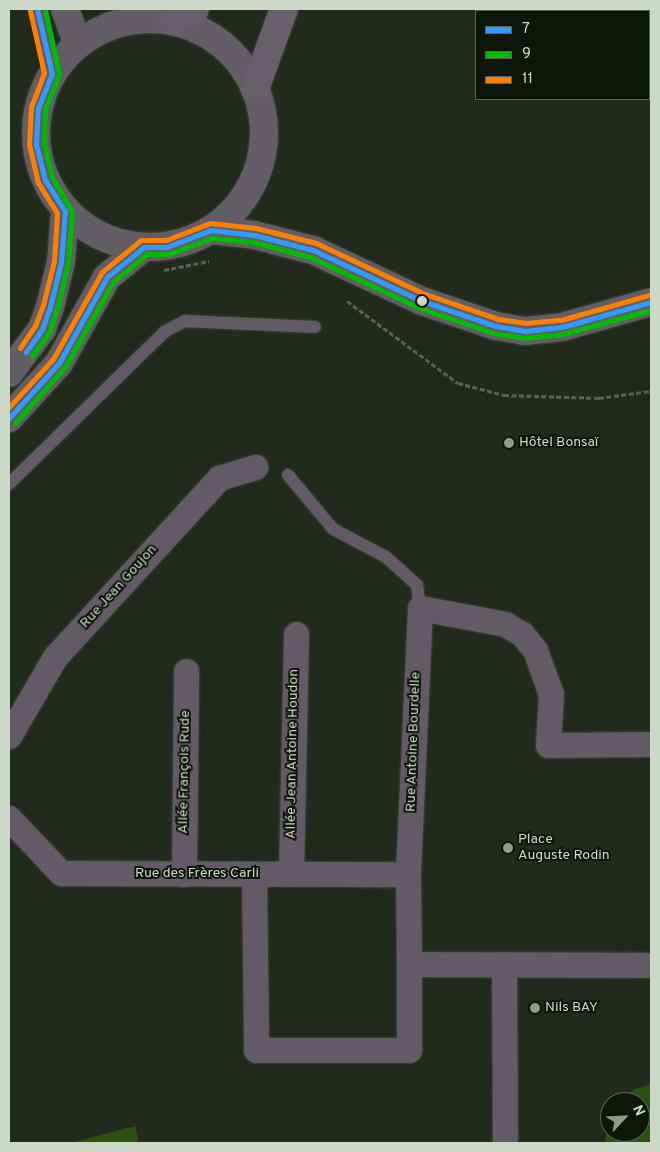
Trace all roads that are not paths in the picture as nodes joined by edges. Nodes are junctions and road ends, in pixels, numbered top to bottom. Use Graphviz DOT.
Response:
graph roads {
  1 [pos="37,9"];
  2 [pos="65,9"];
  3 [pos="284,9"];
  4 [pos="183,15"];
  5 [pos="78,45"];
  6 [pos="52,74"];
  7 [pos="255,89"];
  8 [pos="65,211"];
  9 [pos="211,230"];
  10 [pos="144,247"];
  11 [pos="651,302"];
  12 [pos="315,327"];
  13 [pos="9,373"];
  14 [pos="9,418"];
  15 [pos="255,467"];
  16 [pos="288,475"];
  17 [pos="9,484"];
  18 [pos="420,608"];
  19 [pos="296,634"];
  20 [pos="186,671"];
  21 [pos="9,736"];
  22 [pos="651,744"];
  23 [pos="9,818"];
  24 [pos="184,874"];
  25 [pos="254,874"];
  26 [pos="291,874"];
  27 [pos="408,874"];
  28 [pos="409,964"];
  29 [pos="504,964"];
  30 [pos="651,965"];
  31 [pos="505,1141"];
  1 -- 6 [label="lane"];
  2 -- 5 [label="main road"];
  3 -- 7 [label="highway"];
  4 -- 5 [label="main road"];
  4 -- 7 [label="main road"];
  5 -- 6 [label="main road"];
  6 -- 8 [label="main road"];
  7 -- 9 [label="main road"];
  8 -- 10 [label="main road"];
  8 -- 13 [label="main road"];
  9 -- 10 [label="main road"];
  9 -- 11 [label="main road"];
  10 -- 14 [label="main road"];
  12 -- 17 [label="lane"];
  15 -- 21 [label="street, Rue Jean Goujon"];
  16 -- 18 [label="lane"];
  18 -- 22 [label="street"];
  18 -- 27 [label="street, Rue Antoine Bourdelle"];
  19 -- 26 [label="street, Allée Jean Antoine Houdon"];
  20 -- 24 [label="street, Allée François Rude"];
  23 -- 24 [label="street, Rue des Frères Carli"];
  24 -- 25 [label="street, Rue des Frères Carli"];
  25 -- 26 [label="street, Rue des Frères Carli"];
  25 -- 28 [label="street, Rue Antoine Bourdelle"];
  26 -- 27 [label="street, Rue des Frères Carli"];
  27 -- 28 [label="street, Rue Antoine Bourdelle"];
  28 -- 29 [label="street"];
  29 -- 30 [label="street"];
  29 -- 31 [label="street"];
}
